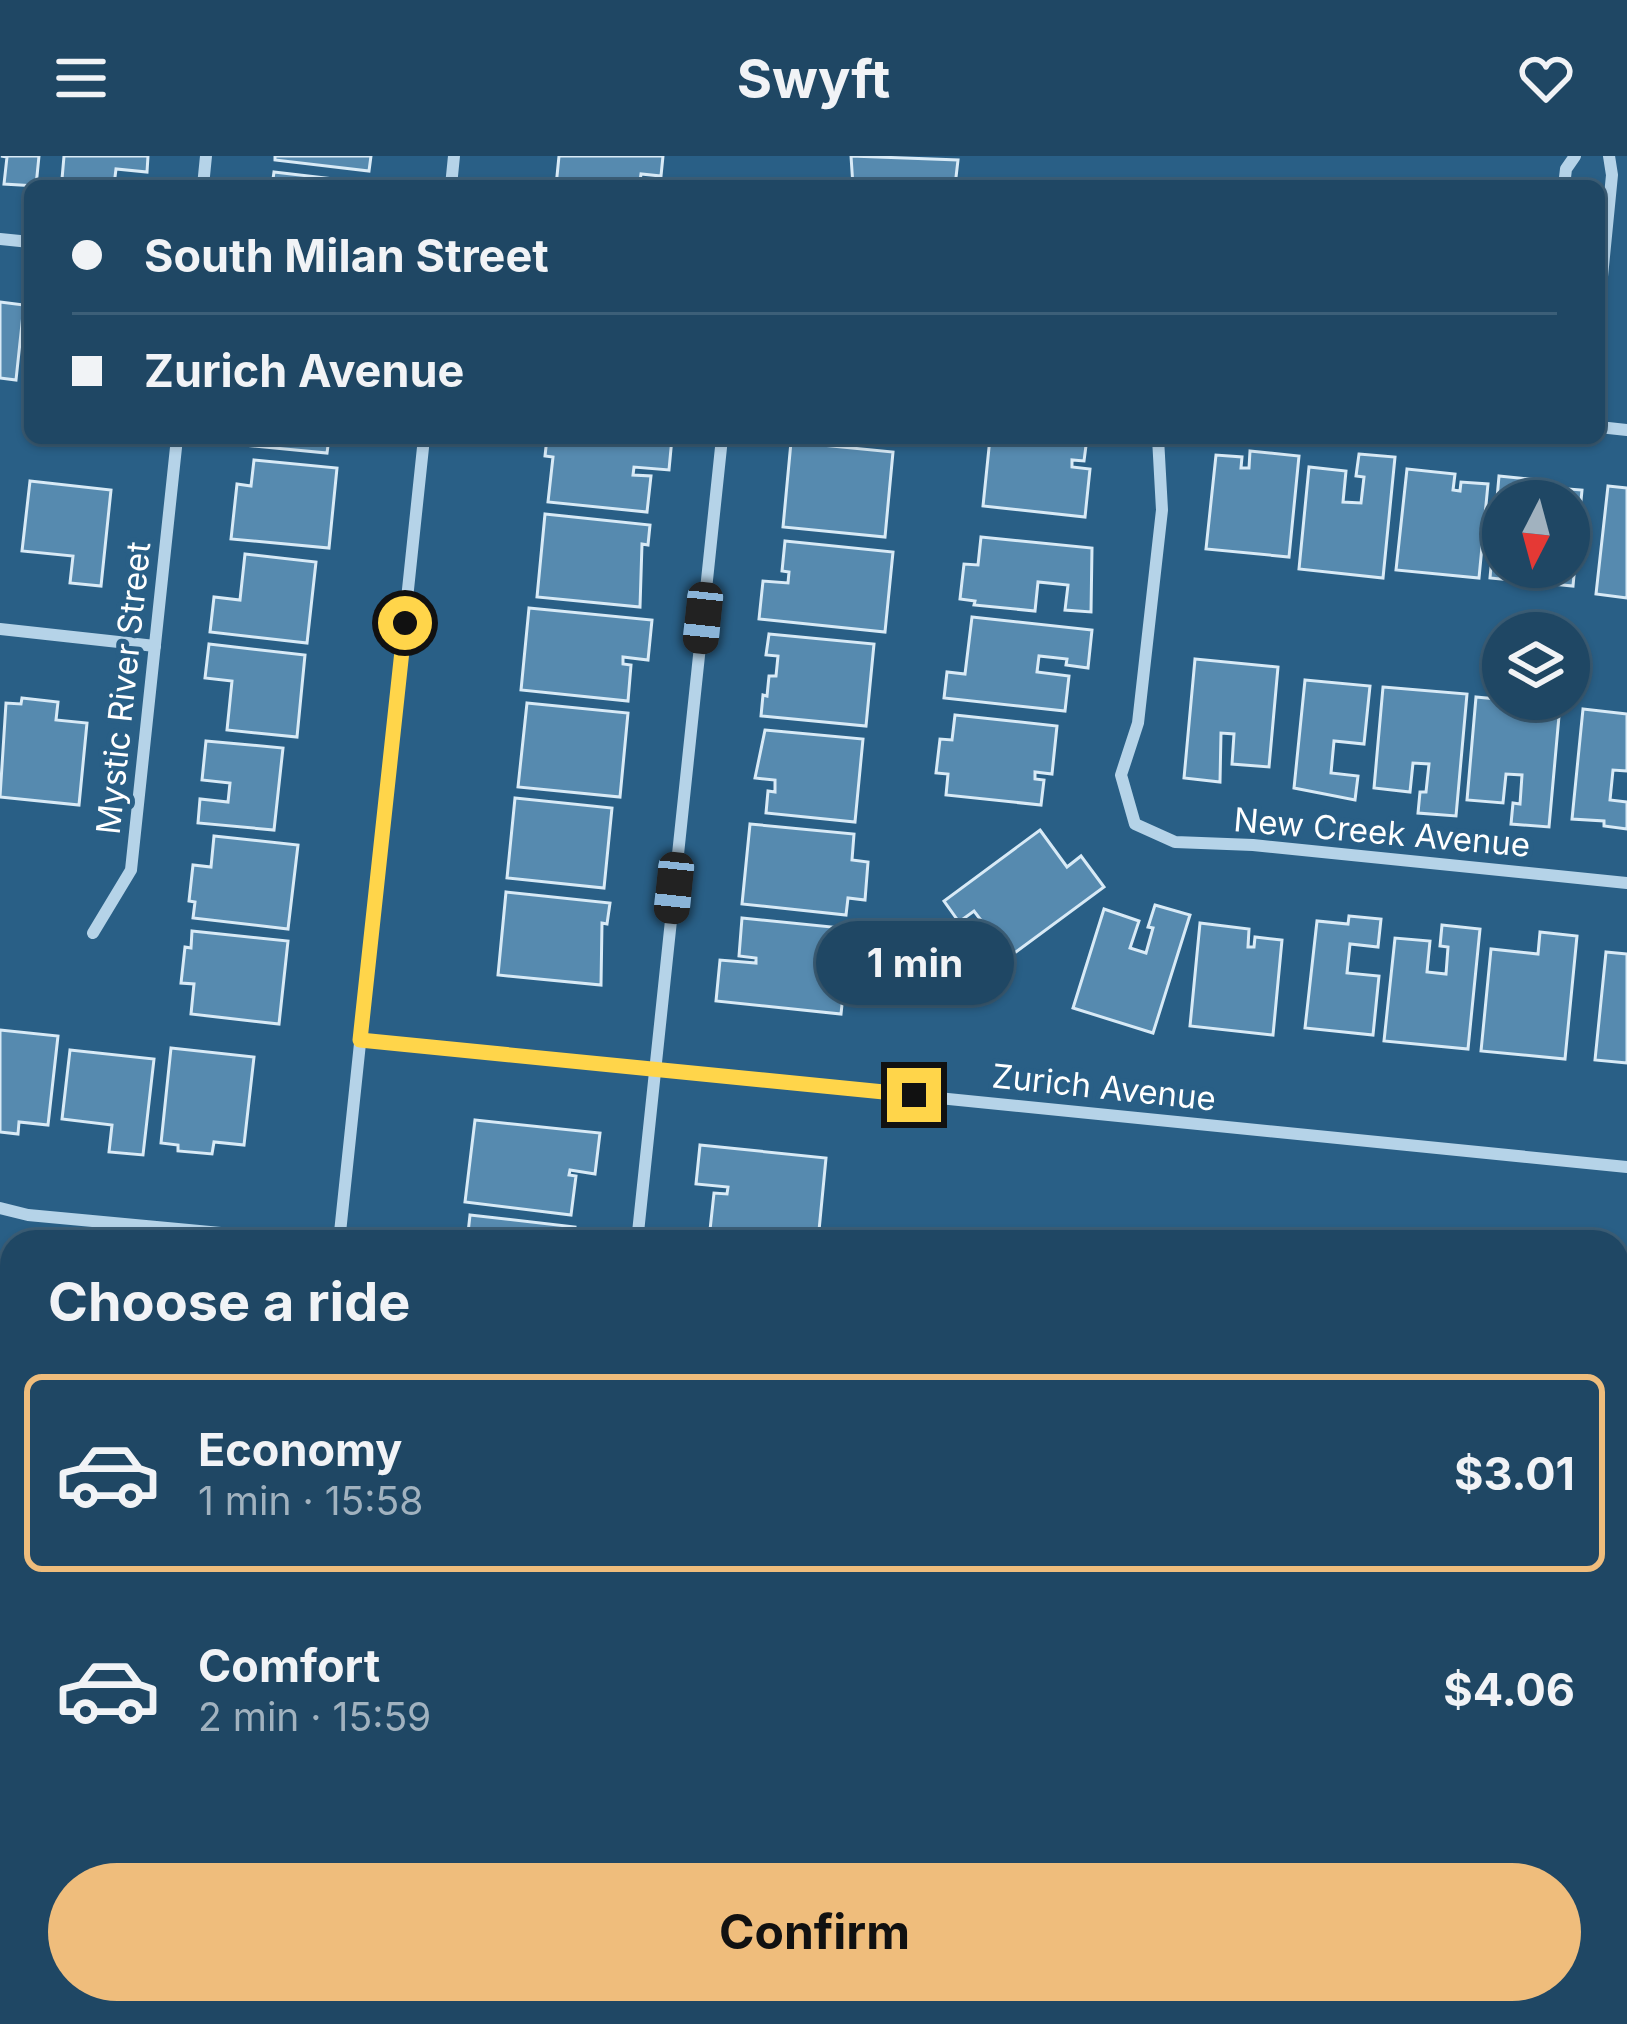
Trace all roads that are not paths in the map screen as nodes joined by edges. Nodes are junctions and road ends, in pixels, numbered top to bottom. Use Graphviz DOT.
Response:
graph roads {
  1 [pos="1609,156"];
  2 [pos="1605,247"];
  3 [pos="176,444"];
  4 [pos="423,444"];
  5 [pos="721,444"];
  6 [pos="1158,444"];
  7 [pos="0,629"];
  8 [pos="155,646"];
  9 [pos="1627,883"];
  10 [pos="93,933"];
  11 [pos="360,1040"];
  12 [pos="655,1068"];
  13 [pos="1627,1167"];
  14 [pos="0,1208"];
  15 [pos="189,1230"];
  16 [pos="340,1230"];
  17 [pos="638,1230"];
  1 -- 2 [label="street"];
  3 -- 8 [label="street, Mystic River Street"];
  4 -- 11 [label="street"];
  5 -- 12 [label="street"];
  6 -- 9 [label="street, New Creek Avenue"];
  7 -- 8 [label="street"];
  8 -- 10 [label="street, Mystic River Street"];
  11 -- 12 [label="street, Zurich Avenue"];
  11 -- 16 [label="street"];
  12 -- 13 [label="street, Zurich Avenue"];
  12 -- 17 [label="street"];
  14 -- 15 [label="street"];
}
